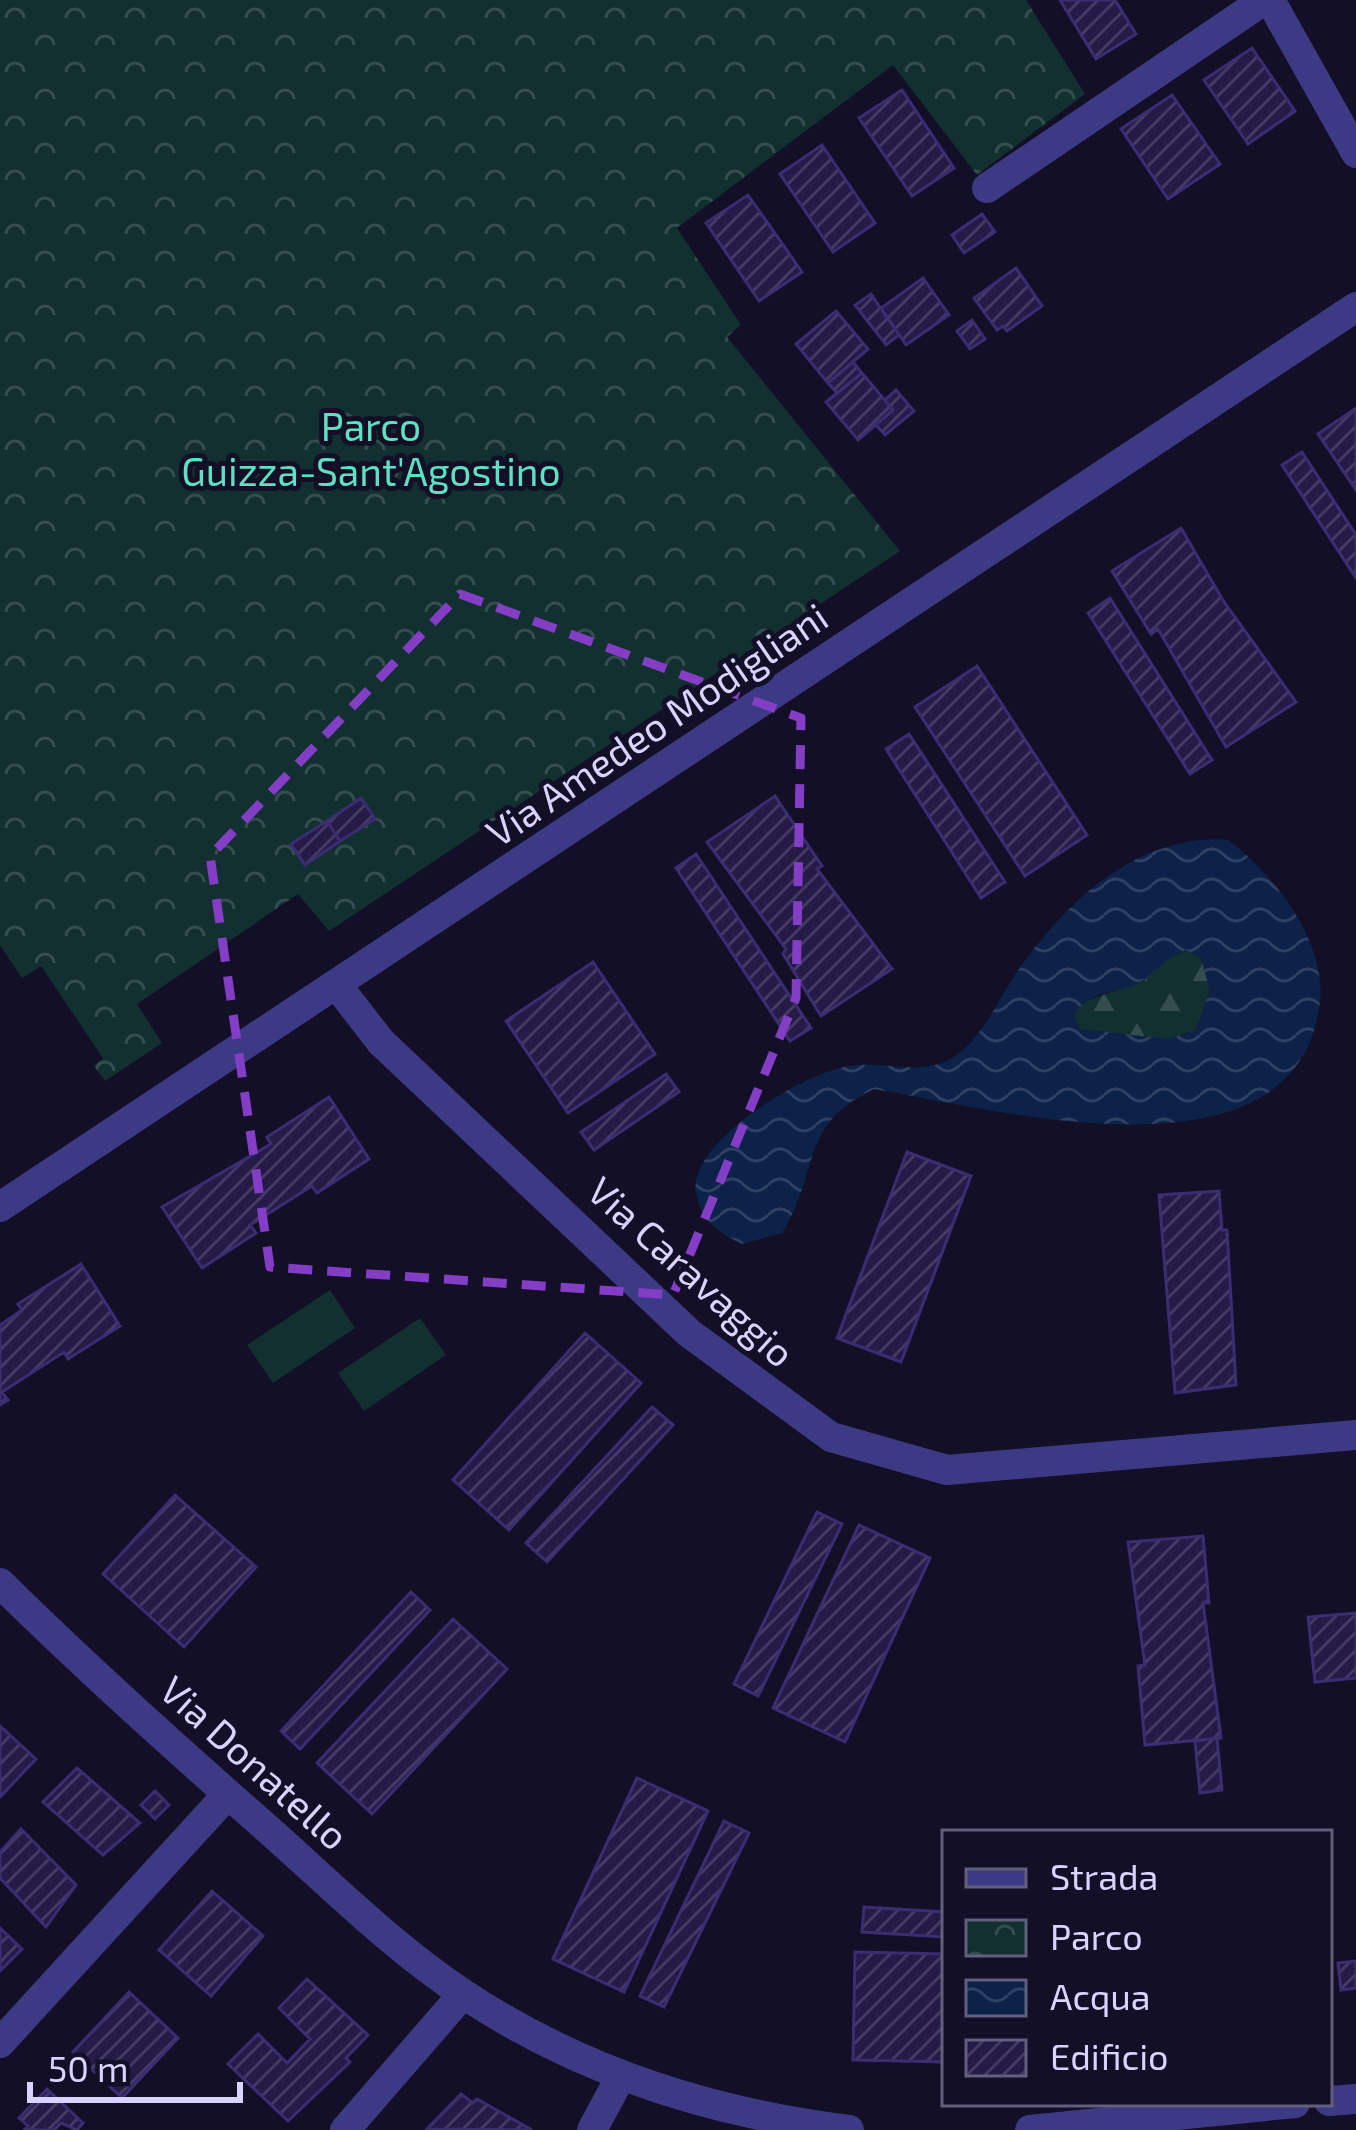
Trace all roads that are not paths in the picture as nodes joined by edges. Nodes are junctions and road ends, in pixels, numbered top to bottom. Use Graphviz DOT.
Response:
graph roads {
  1 [pos="1267,0"];
  2 [pos="1356,153"];
  3 [pos="986,188"];
  4 [pos="1356,307"];
  5 [pos="336,984"];
  6 [pos="0,1207"];
  7 [pos="1356,1435"];
  8 [pos="0,1583"];
  9 [pos="228,1794"];
  10 [pos="463,1994"];
  11 [pos="0,2043"];
  12 [pos="621,2076"];
  13 [pos="1266,2106"];
  14 [pos="345,2130"];
  15 [pos="592,2130"];
  16 [pos="849,2130"];
  17 [pos="1030,2130"];
  1 -- 2 [label="street"];
  1 -- 3 [label="street"];
  4 -- 5 [label="street, Via Amedeo Modigliani"];
  5 -- 6 [label="street, Via Amedeo Modigliani"];
  5 -- 7 [label="street, Via Caravaggio"];
  8 -- 9 [label="street, Via Donatello"];
  9 -- 10 [label="street, Via Donatello"];
  9 -- 11 [label="street"];
  10 -- 12 [label="street, Via Donatello"];
  10 -- 14 [label="street"];
  12 -- 15 [label="street"];
  12 -- 16 [label="street, Via Donatello"];
  13 -- 17 [label="street"];
}
